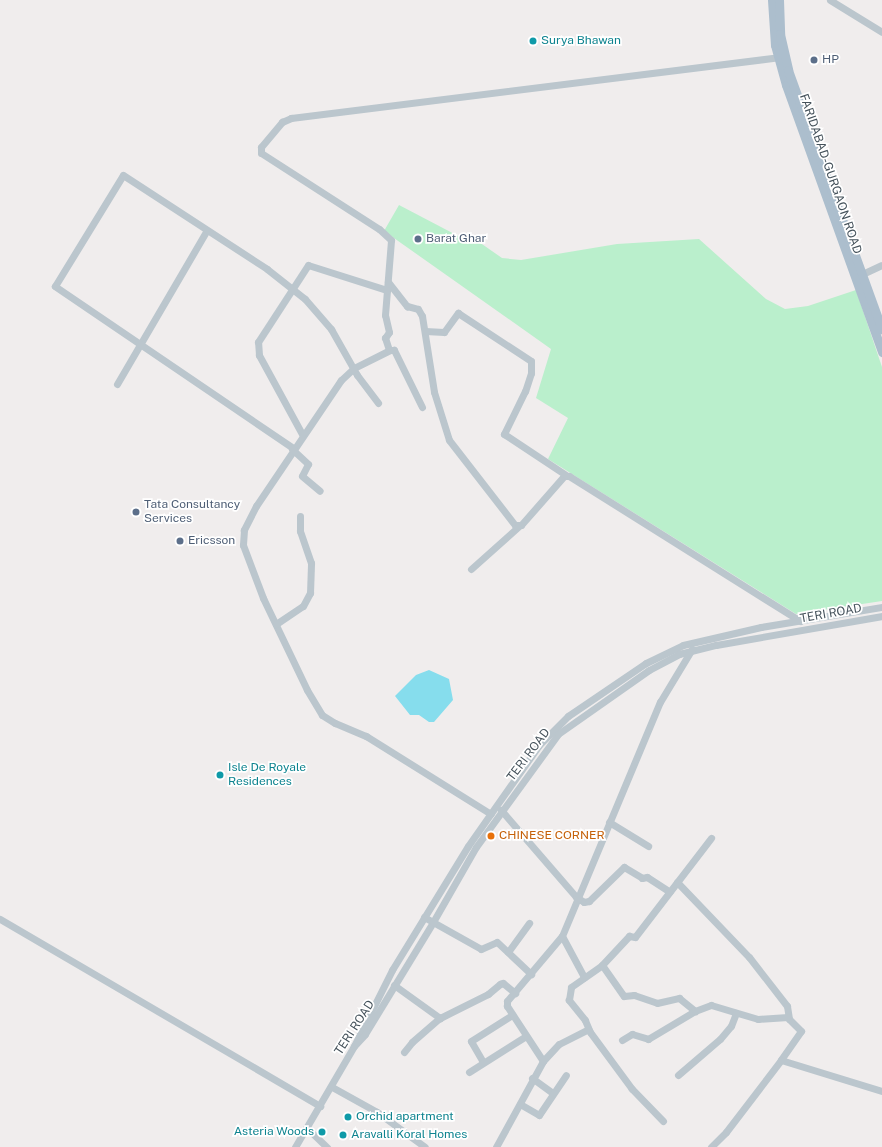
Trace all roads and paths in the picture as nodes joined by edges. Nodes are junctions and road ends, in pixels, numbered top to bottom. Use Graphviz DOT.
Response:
graph roads {
  1 [pos="772,0"];
  2 [pos="779,0"];
  3 [pos="830,0"];
  4 [pos="882,32"];
  5 [pos="778,57"];
  6 [pos="207,230"];
  7 [pos="882,265"];
  8 [pos="858,276"];
  9 [pos="388,286"];
  10 [pos="292,288"];
  11 [pos="882,329"];
  12 [pos="425,331"];
  13 [pos="140,343"];
  14 [pos="390,350"];
  15 [pos="882,352"];
  16 [pos="354,368"];
  17 [pos="117,384"];
  18 [pos="378,403"];
  19 [pos="422,408"];
  20 [pos="302,434"];
  21 [pos="292,449"];
  22 [pos="566,475"];
  23 [pos="320,491"];
  24 [pos="300,516"];
  25 [pos="518,527"];
  26 [pos="471,569"];
  27 [pos="882,607"];
  28 [pos="882,616"];
  29 [pos="800,621"];
  30 [pos="276,624"];
  31 [pos="696,641"];
  32 [pos="691,652"];
  33 [pos="507,797"];
  34 [pos="501,810"];
  35 [pos="491,814"];
  36 [pos="609,822"];
  37 [pos="711,838"];
  38 [pos="648,846"];
  39 [pos="677,882"];
  40 [pos="670,892"];
  41 [pos="576,897"];
  42 [pos="424,916"];
  43 [pos="0,919"];
  44 [pos="433,922"];
  45 [pos="529,923"];
  46 [pos="562,936"];
  47 [pos="508,952"];
  48 [pos="602,965"];
  49 [pos="531,974"];
  50 [pos="584,977"];
  51 [pos="394,986"];
  52 [pos="515,993"];
  53 [pos="695,1011"];
  54 [pos="736,1013"];
  55 [pos="512,1014"];
  56 [pos="788,1017"];
  57 [pos="440,1018"];
  58 [pos="588,1028"];
  59 [pos="526,1036"];
  60 [pos="622,1040"];
  61 [pos="354,1046"];
  62 [pos="404,1052"];
  63 [pos="781,1060"];
  64 [pos="543,1061"];
  65 [pos="483,1062"];
  66 [pos="469,1072"];
  67 [pos="566,1075"];
  68 [pos="678,1075"];
  69 [pos="532,1078"];
  70 [pos="332,1087"];
  71 [pos="882,1091"];
  72 [pos="551,1092"];
  73 [pos="520,1104"];
  74 [pos="320,1106"];
  75 [pos="663,1121"];
  76 [pos="307,1128"];
  77 [pos="296,1147"];
  78 [pos="327,1147"];
  79 [pos="425,1147"];
  80 [pos="496,1147"];
  81 [pos="711,1147"];
  1 -- 5 [label="main road, FARIDABAD-GURGAON ROAD"];
  2 -- 8 [label="main road, FARIDABAD-GURGAON ROAD"];
  3 -- 4 [label="street"];
  5 -- 8 [label="main road, FARIDABAD-GURGAON ROAD"];
  5 -- 9 [label="street"];
  6 -- 10 [label="street"];
  6 -- 13 [label="street"];
  6 -- 13 [label="street"];
  7 -- 8 [label="street"];
  8 -- 11 [label="main road, FARIDABAD-GURGAON ROAD"];
  8 -- 15 [label="main road, FARIDABAD-GURGAON ROAD"];
  9 -- 10 [label="street"];
  9 -- 12 [label="street"];
  9 -- 14 [label="street"];
  10 -- 16 [label="street"];
  10 -- 20 [label="street"];
  12 -- 22 [label="street"];
  12 -- 25 [label="street"];
  13 -- 17 [label="street"];
  13 -- 21 [label="street"];
  14 -- 16 [label="street"];
  14 -- 19 [label="street"];
  16 -- 18 [label="street"];
  16 -- 20 [label="street"];
  20 -- 21 [label="street"];
  21 -- 23 [label="street"];
  21 -- 30 [label="street"];
  22 -- 25 [label="street"];
  22 -- 29 [label="street"];
  24 -- 30 [label="street"];
  25 -- 26 [label="street"];
  27 -- 29 [label="street"];
  28 -- 32 [label="street, TERI ROAD"];
  29 -- 31 [label="street"];
  30 -- 35 [label="street"];
  31 -- 32 [label="street"];
  31 -- 33 [label="street"];
  32 -- 33 [label="street, TERI ROAD"];
  32 -- 36 [label="street"];
  33 -- 34 [label="street, TERI ROAD"];
  33 -- 35 [label="street"];
  34 -- 41 [label="street"];
  34 -- 44 [label="street, TERI ROAD"];
  35 -- 42 [label="street"];
  36 -- 38 [label="street"];
  36 -- 41 [label="street"];
  37 -- 39 [label="street"];
  39 -- 40 [label="street"];
  39 -- 56 [label="street"];
  40 -- 41 [label="street"];
  40 -- 48 [label="street"];
  41 -- 46 [label="street"];
  42 -- 44 [label="street"];
  42 -- 61 [label="street"];
  43 -- 74 [label="street"];
  44 -- 47 [label="street"];
  44 -- 51 [label="street, TERI ROAD"];
  45 -- 47 [label="street"];
  46 -- 49 [label="street"];
  46 -- 50 [label="street"];
  47 -- 49 [label="street"];
  48 -- 50 [label="street"];
  48 -- 53 [label="street"];
  49 -- 52 [label="street"];
  50 -- 58 [label="street"];
  51 -- 57 [label="street"];
  51 -- 61 [label="street, TERI ROAD"];
  52 -- 55 [label="street"];
  52 -- 57 [label="street"];
  53 -- 54 [label="street"];
  53 -- 60 [label="street"];
  54 -- 56 [label="street"];
  54 -- 68 [label="street"];
  55 -- 59 [label="street"];
  55 -- 65 [label="street"];
  56 -- 63 [label="street"];
  57 -- 62 [label="street"];
  58 -- 64 [label="street"];
  58 -- 75 [label="street"];
  59 -- 64 [label="street"];
  59 -- 65 [label="street"];
  61 -- 70 [label="street, TERI ROAD"];
  63 -- 71 [label="street"];
  63 -- 81 [label="street"];
  64 -- 69 [label="street"];
  65 -- 66 [label="street"];
  67 -- 73 [label="street"];
  69 -- 72 [label="street"];
  69 -- 73 [label="street"];
  70 -- 74 [label="street, TERI ROAD"];
  70 -- 79 [label="street"];
  73 -- 80 [label="street"];
  74 -- 76 [label="street, TERI ROAD"];
  76 -- 77 [label="street, TERI ROAD"];
  76 -- 78 [label="street"];
}
